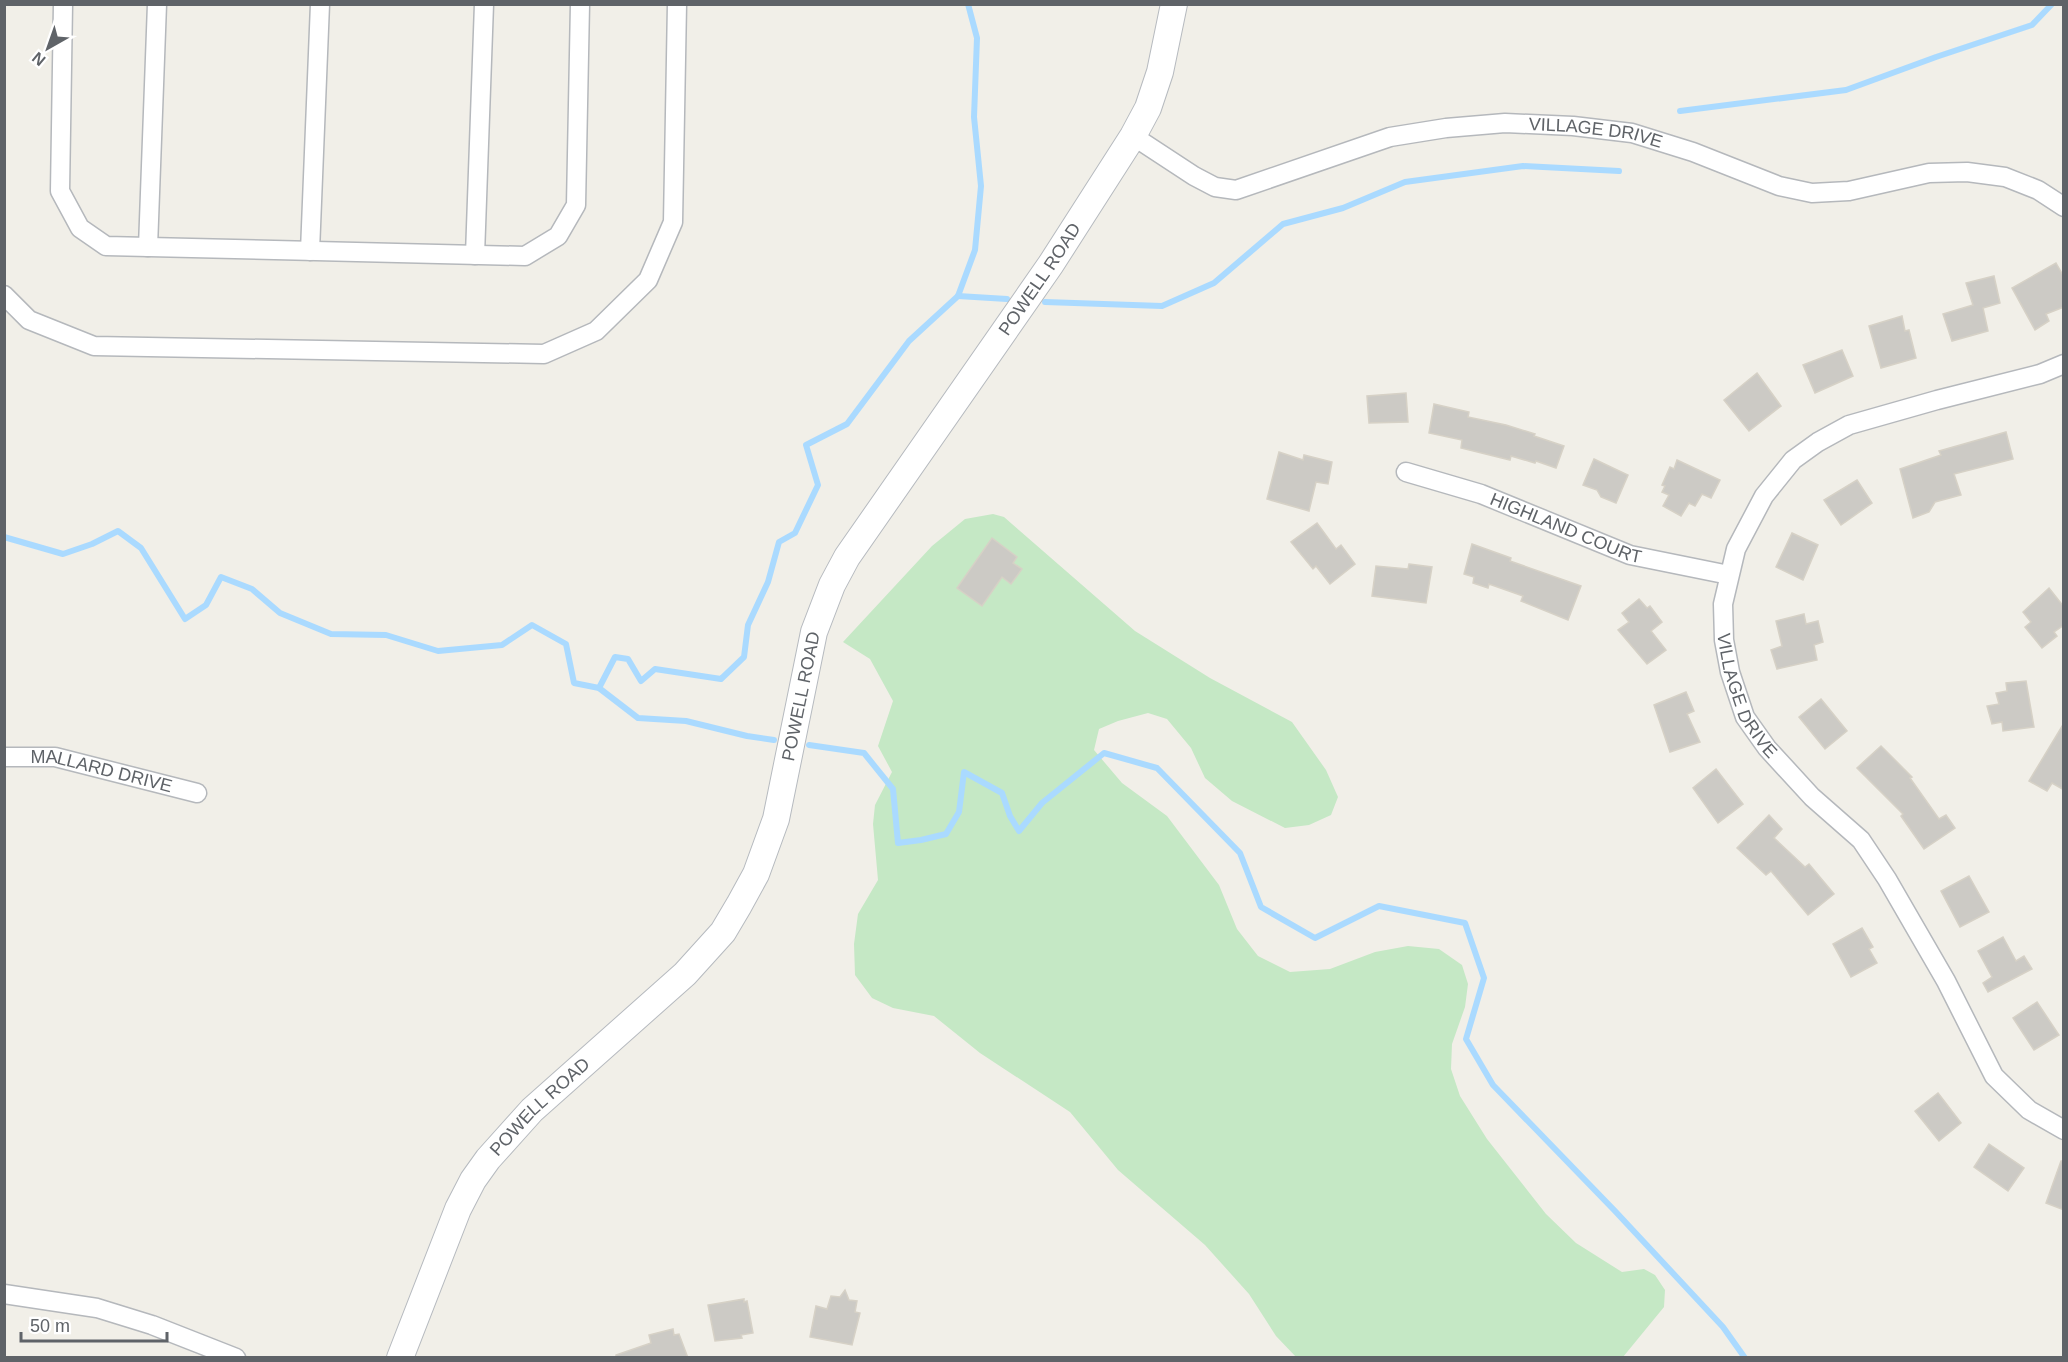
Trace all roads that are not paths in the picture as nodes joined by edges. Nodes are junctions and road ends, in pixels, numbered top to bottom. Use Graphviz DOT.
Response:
graph roads {
  1 [pos="63,4"];
  2 [pos="157,4"];
  3 [pos="320,4"];
  4 [pos="484,4"];
  5 [pos="580,4"];
  6 [pos="677,4"];
  7 [pos="1174,4"];
  8 [pos="1133,136"];
  9 [pos="2064,207"];
  10 [pos="148,247"];
  11 [pos="310,251"];
  12 [pos="475,255"];
  13 [pos="4,295"];
  14 [pos="2064,364"];
  15 [pos="1406,472"];
  16 [pos="1729,575"];
  17 [pos="4,757"];
  18 [pos="197,793"];
  19 [pos="2064,1130"];
  20 [pos="4,1294"];
  21 [pos="236,1358"];
  22 [pos="400,1358"];
  1 -- 10 [label="street"];
  2 -- 10 [label="street"];
  3 -- 11 [label="street"];
  4 -- 12 [label="street"];
  5 -- 12 [label="street"];
  6 -- 13 [label="street"];
  7 -- 8 [label="street, POWELL ROAD"];
  8 -- 9 [label="street, VILLAGE DRIVE"];
  8 -- 22 [label="street, POWELL ROAD"];
  10 -- 11 [label="street"];
  11 -- 12 [label="street"];
  14 -- 16 [label="street, VILLAGE DRIVE"];
  15 -- 16 [label="street, HIGHLAND COURT"];
  16 -- 19 [label="street, VILLAGE DRIVE"];
  17 -- 18 [label="street, MALLARD DRIVE"];
  20 -- 21 [label="street"];
}
